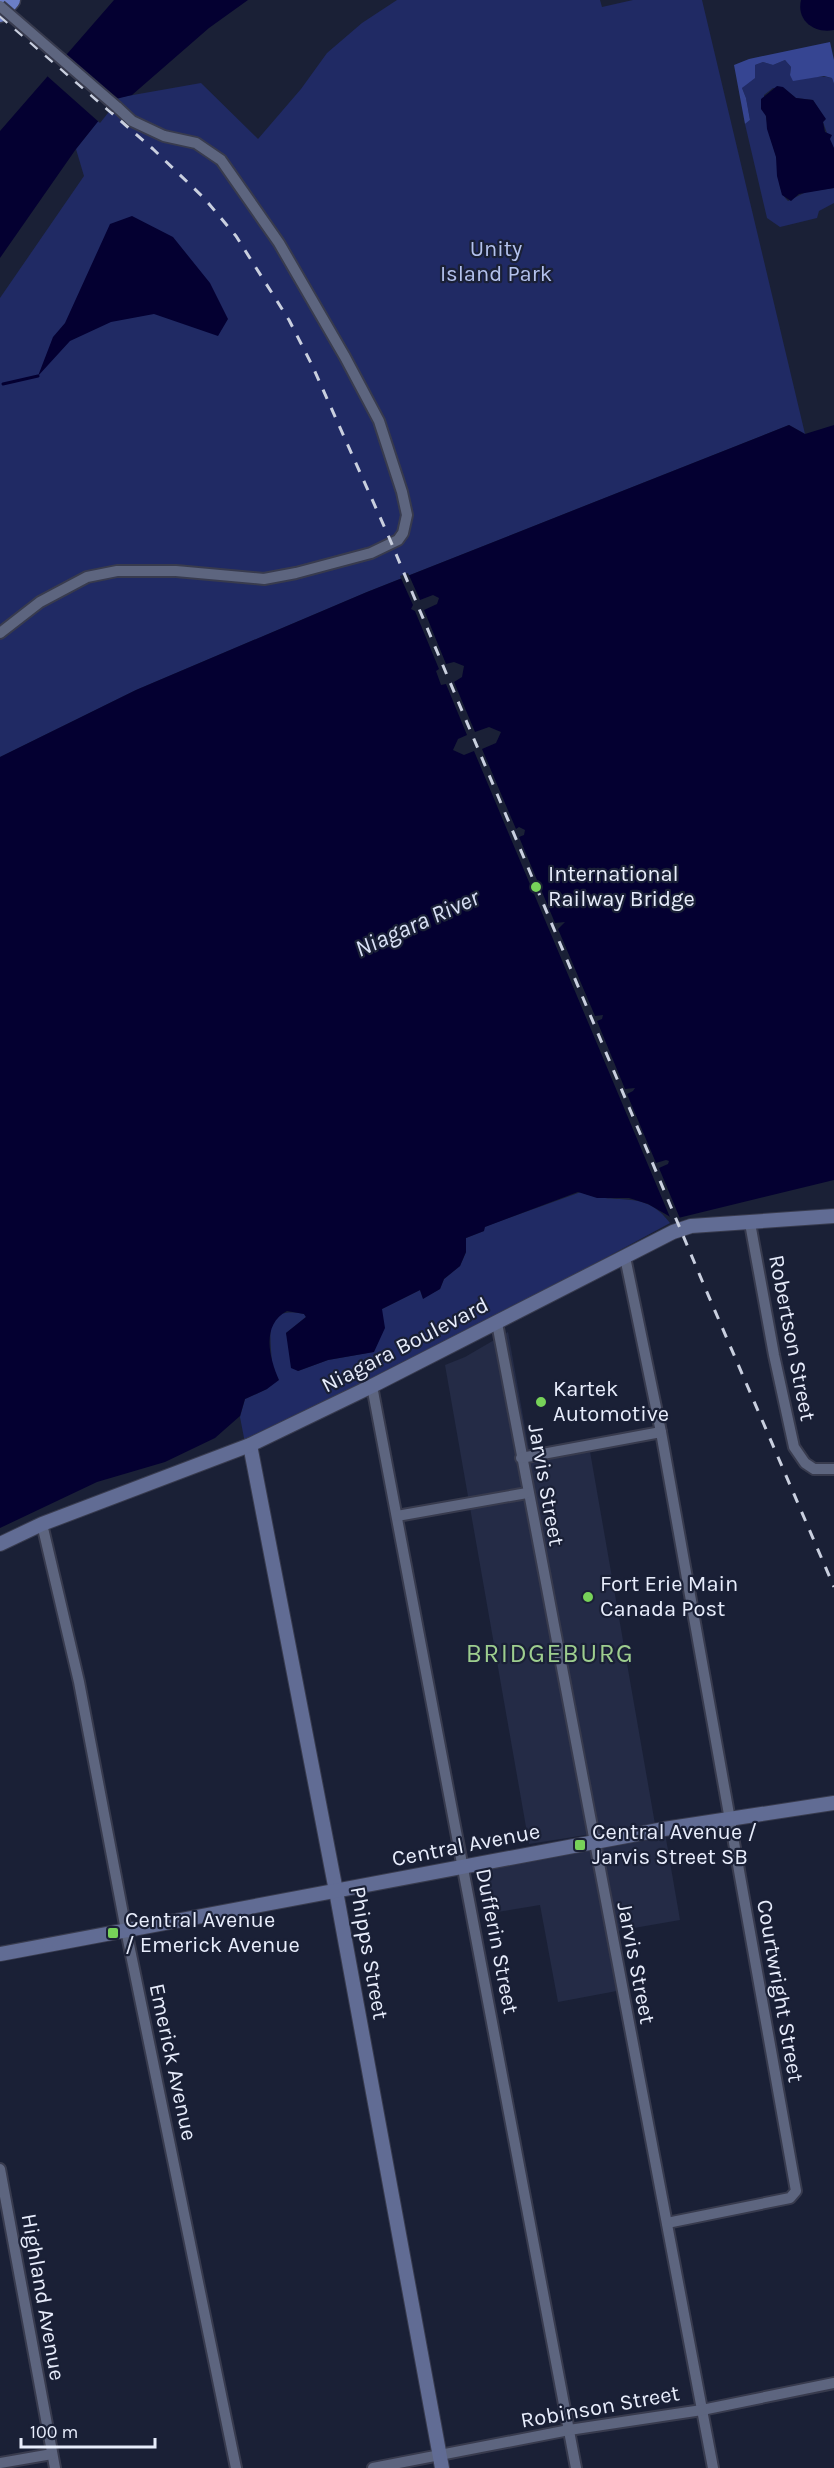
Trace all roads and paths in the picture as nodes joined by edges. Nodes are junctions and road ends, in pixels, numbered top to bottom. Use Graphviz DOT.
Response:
graph roads {
  1 [pos="11,0"];
  2 [pos="0,6"];
  3 [pos="0,13"];
  4 [pos="0,633"];
  5 [pos="834,1216"];
  6 [pos="750,1223"];
  7 [pos="625,1257"];
  8 [pos="497,1323"];
  9 [pos="372,1386"];
  10 [pos="662,1432"];
  11 [pos="250,1446"];
  12 [pos="521,1458"];
  13 [pos="834,1469"];
  14 [pos="527,1493"];
  15 [pos="397,1516"];
  16 [pos="42,1524"];
  17 [pos="0,1544"];
  18 [pos="834,1803"];
  19 [pos="730,1820"];
  20 [pos="593,1842"];
  21 [pos="463,1866"];
  22 [pos="336,1891"];
  23 [pos="126,1930"];
  24 [pos="0,1954"];
  25 [pos="0,2169"];
  26 [pos="667,2223"];
  27 [pos="834,2383"];
  28 [pos="702,2410"];
  29 [pos="569,2430"];
  30 [pos="52,2454"];
  31 [pos="441,2462"];
  32 [pos="0,2463"];
  33 [pos="55,2468"];
  34 [pos="236,2468"];
  35 [pos="373,2468"];
  36 [pos="576,2468"];
  37 [pos="712,2468"];
  1 -- 3 [label="highway"];
  2 -- 4 [label="street, bridge"];
  5 -- 6 [label="main road, Niagara Boulevard"];
  6 -- 7 [label="main road, Niagara Boulevard"];
  6 -- 13 [label="street, Robertson Street"];
  7 -- 8 [label="main road, Niagara Boulevard"];
  7 -- 10 [label="street, Courtwright Street"];
  8 -- 9 [label="main road, Niagara Boulevard"];
  8 -- 12 [label="street, Jarvis Street"];
  9 -- 11 [label="main road, Niagara Boulevard"];
  9 -- 15 [label="street, Dufferin Street"];
  10 -- 12 [label="street"];
  10 -- 19 [label="street, Courtwright Street"];
  11 -- 16 [label="main road, Niagara Boulevard"];
  11 -- 22 [label="main road, Phipps Street"];
  12 -- 14 [label="street, Jarvis Street"];
  14 -- 15 [label="street"];
  14 -- 20 [label="street, Jarvis Street"];
  15 -- 21 [label="street, Dufferin Street"];
  16 -- 17 [label="main road, Niagara Boulevard"];
  16 -- 23 [label="street, Emerick Avenue"];
  18 -- 19 [label="main road, Central Avenue"];
  19 -- 20 [label="main road, Central Avenue"];
  19 -- 26 [label="street, Courtwright Street"];
  20 -- 21 [label="main road, Central Avenue"];
  20 -- 26 [label="street, Jarvis Street"];
  21 -- 22 [label="main road, Central Avenue"];
  21 -- 29 [label="street, Dufferin Street"];
  22 -- 23 [label="main road, Central Avenue"];
  22 -- 31 [label="main road, Phipps Street"];
  23 -- 24 [label="main road, Central Avenue"];
  23 -- 34 [label="street, Emerick Avenue"];
  25 -- 30 [label="street, Highland Avenue"];
  26 -- 28 [label="street, Jarvis Street"];
  27 -- 28 [label="street, Robinson Street"];
  28 -- 29 [label="street, Robinson Street"];
  28 -- 37 [label="street, Jarvis Street"];
  29 -- 31 [label="street, Robinson Street"];
  29 -- 36 [label="street, Dufferin Street"];
  30 -- 32 [label="street"];
  30 -- 33 [label="street, Highland Avenue"];
  31 -- 35 [label="street, Robinson Street"];
}
